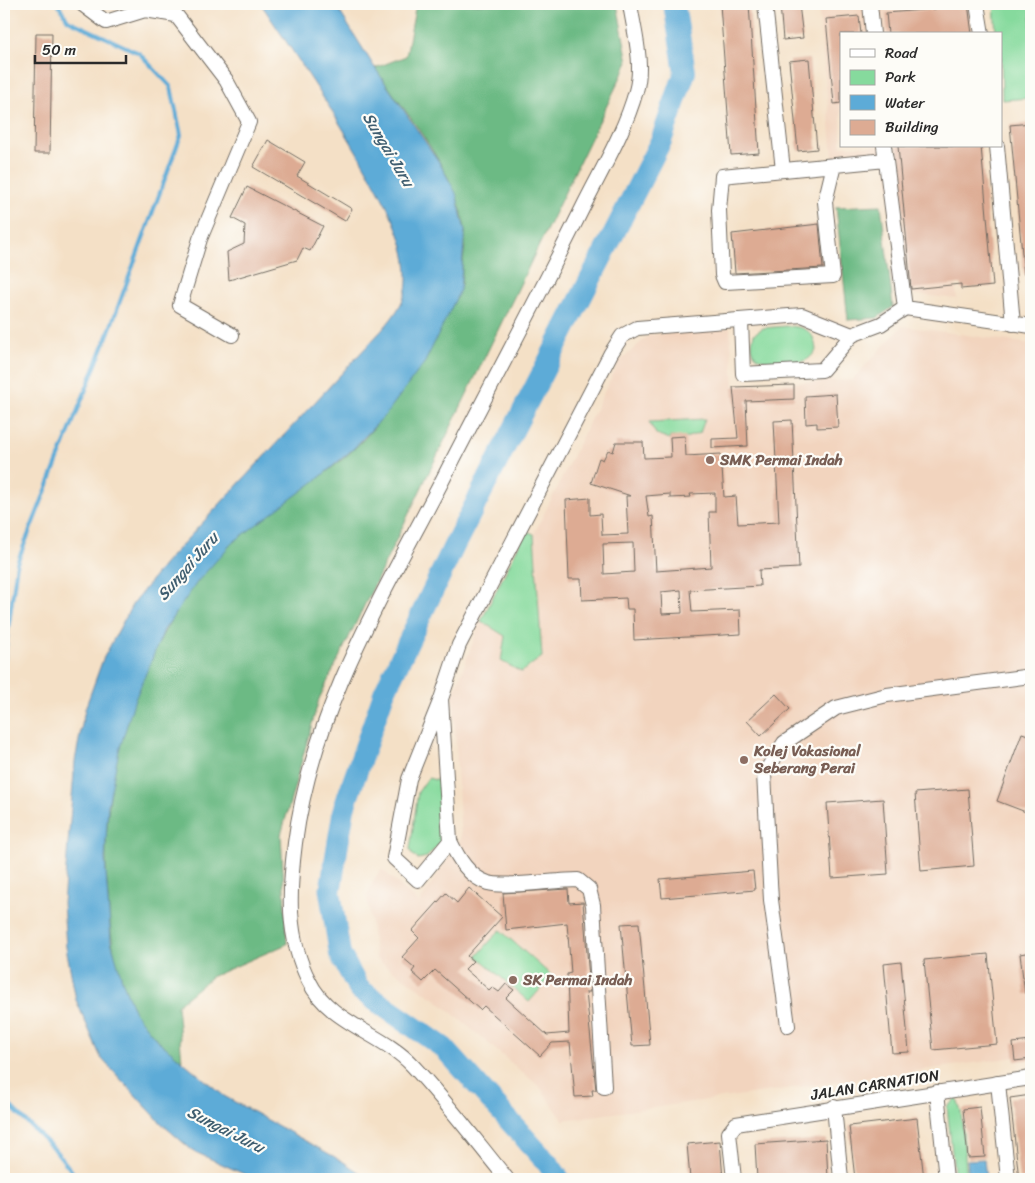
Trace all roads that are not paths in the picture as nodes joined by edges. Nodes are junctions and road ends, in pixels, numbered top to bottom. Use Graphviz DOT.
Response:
graph roads {
  1 [pos="82,4"];
  2 [pos="630,4"];
  3 [pos="765,4"];
  4 [pos="870,4"];
  5 [pos="977,4"];
  6 [pos="873,32"];
  7 [pos="982,32"];
  8 [pos="997,148"];
  9 [pos="885,153"];
  10 [pos="834,166"];
  11 [pos="783,170"];
  12 [pos="905,308"];
  13 [pos="741,321"];
  14 [pos="1013,324"];
  15 [pos="1031,326"];
  16 [pos="232,335"];
  17 [pos="852,335"];
  18 [pos="1031,676"];
  19 [pos="441,699"];
  20 [pos="450,841"];
  21 [pos="788,1026"];
  22 [pos="1031,1078"];
  23 [pos="998,1083"];
  24 [pos="604,1087"];
  25 [pos="938,1092"];
  26 [pos="834,1107"];
  27 [pos="507,1179"];
  28 [pos="734,1179"];
  29 [pos="841,1179"];
  30 [pos="946,1179"];
  31 [pos="1008,1179"];
  1 -- 16 [label="street"];
  2 -- 27 [label="street"];
  3 -- 11 [label="street"];
  4 -- 6 [label="street"];
  5 -- 7 [label="street"];
  8 -- 14 [label="street"];
  9 -- 10 [label="street"];
  9 -- 12 [label="street"];
  10 -- 11 [label="street"];
  10 -- 11 [label="street"];
  12 -- 14 [label="street"];
  12 -- 17 [label="street"];
  13 -- 17 [label="street"];
  13 -- 17 [label="street"];
  13 -- 19 [label="street"];
  14 -- 15 [label="street"];
  18 -- 21 [label="street"];
  19 -- 20 [label="street"];
  19 -- 20 [label="street"];
  20 -- 24 [label="street"];
  22 -- 23 [label="street, JALAN CARNATION"];
  23 -- 25 [label="street, JALAN CARNATION"];
  23 -- 31 [label="street"];
  25 -- 26 [label="street, JALAN CARNATION"];
  25 -- 30 [label="street"];
  26 -- 28 [label="street, JALAN CARNATION"];
  26 -- 29 [label="street"];
}
